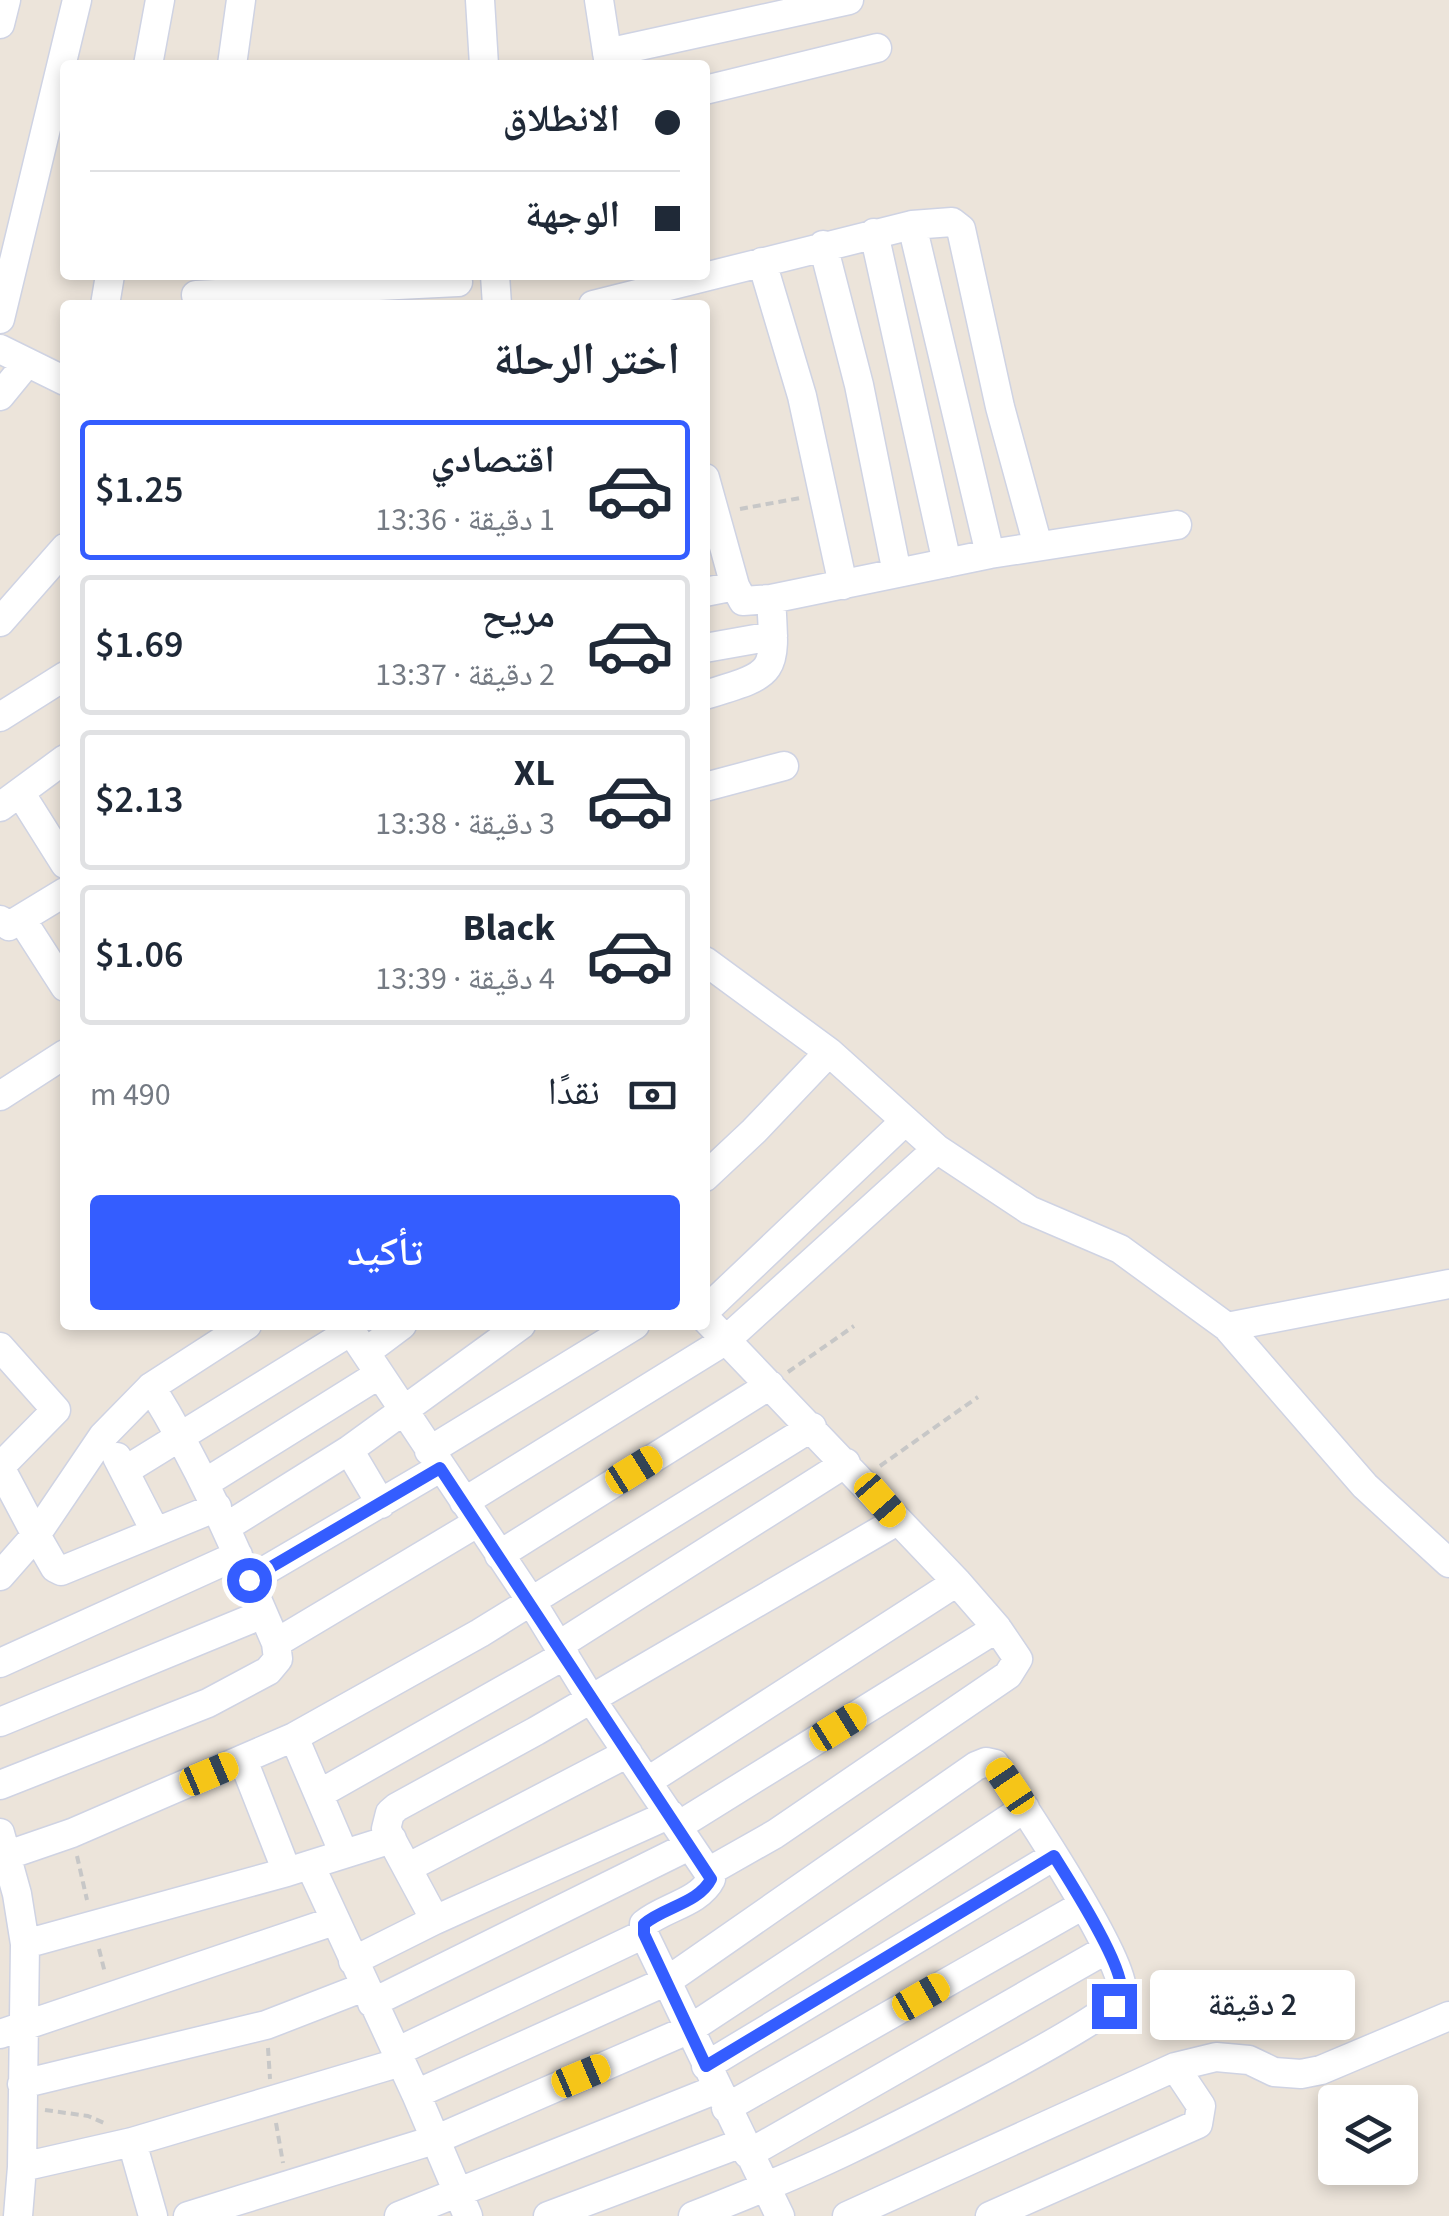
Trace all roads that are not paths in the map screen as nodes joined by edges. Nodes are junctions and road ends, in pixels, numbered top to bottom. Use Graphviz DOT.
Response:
graph roads {
  1 [pos="6,0"];
  2 [pos="77,0"];
  3 [pos="160,0"];
  4 [pos="241,0"];
  5 [pos="480,0"];
  6 [pos="600,0"];
  7 [pos="849,0"];
  8 [pos="0,24"];
  9 [pos="877,48"];
  10 [pos="608,59"];
  11 [pos="63,60"];
  12 [pos="149,60"];
  13 [pos="233,60"];
  14 [pos="484,60"];
  15 [pos="60,70"];
  16 [pos="710,89"];
  17 [pos="912,225"];
  18 [pos="874,234"];
  19 [pos="824,245"];
  20 [pos="762,262"];
  21 [pos="710,275"];
  22 [pos="693,280"];
  23 [pos="458,287"];
  24 [pos="654,290"];
  25 [pos="197,292"];
  26 [pos="613,300"];
  27 [pos="0,319"];
  28 [pos="0,349"];
  29 [pos="27,363"];
  30 [pos="60,379"];
  31 [pos="0,396"];
  32 [pos="710,496"];
  33 [pos="1177,525"];
  34 [pos="1038,546"];
  35 [pos="60,554"];
  36 [pos="990,554"];
  37 [pos="946,563"];
  38 [pos="898,573"];
  39 [pos="843,585"];
  40 [pos="735,586"];
  41 [pos="710,591"];
  42 [pos="771,600"];
  43 [pos="0,622"];
  44 [pos="773,636"];
  45 [pos="710,647"];
  46 [pos="60,679"];
  47 [pos="710,693"];
  48 [pos="0,717"];
  49 [pos="60,766"];
  50 [pos="784,766"];
  51 [pos="710,786"];
  52 [pos="11,801"];
  53 [pos="60,858"];
  54 [pos="60,895"];
  55 [pos="11,920"];
  56 [pos="710,966"];
  57 [pos="60,980"];
  58 [pos="829,1052"];
  59 [pos="60,1064"];
  60 [pos="2,1091"];
  61 [pos="904,1122"];
  62 [pos="936,1150"];
  63 [pos="710,1172"];
  64 [pos="1449,1284"];
  65 [pos="710,1309"];
  66 [pos="710,1320"];
  67 [pos="1227,1327"];
  68 [pos="239,1330"];
  69 [pos="392,1330"];
  70 [pos="514,1330"];
  71 [pos="628,1330"];
  72 [pos="726,1340"];
  73 [pos="361,1346"];
  74 [pos="0,1347"];
  75 [pos="770,1385"];
  76 [pos="150,1388"];
  77 [pos="403,1412"];
  78 [pos="812,1427"];
  79 [pos="103,1436"];
  80 [pos="182,1438"];
  81 [pos="349,1450"];
  82 [pos="434,1460"];
  83 [pos="126,1470"];
  84 [pos="854,1471"];
  85 [pos="381,1504"];
  86 [pos="216,1506"];
  87 [pos="470,1512"];
  88 [pos="897,1521"];
  89 [pos="154,1531"];
  90 [pos="36,1534"];
  91 [pos="499,1555"];
  92 [pos="1449,1563"];
  93 [pos="244,1567"];
  94 [pos="0,1576"];
  95 [pos="957,1582"];
  96 [pos="530,1601"];
  97 [pos="263,1614"];
  98 [pos="997,1628"];
  99 [pos="276,1643"];
  100 [pos="562,1650"];
  101 [pos="0,1663"];
  102 [pos="591,1699"];
  103 [pos="0,1722"];
  104 [pos="294,1737"];
  105 [pos="628,1753"];
  106 [pos="243,1760"];
  107 [pos="648,1781"];
  108 [pos="0,1786"];
  109 [pos="319,1794"];
  110 [pos="1024,1808"];
  111 [pos="679,1828"];
  112 [pos="2,1839"];
  113 [pos="392,1839"];
  114 [pos="344,1854"];
  115 [pos="1054,1856"];
  116 [pos="409,1867"];
  117 [pos="299,1868"];
  118 [pos="708,1872"];
  119 [pos="1083,1904"];
  120 [pos="434,1920"];
  121 [pos="334,1921"];
  122 [pos="16,1934"];
  123 [pos="644,1934"];
  124 [pos="1107,1949"];
  125 [pos="667,1981"];
  126 [pos="363,1984"];
  127 [pos="1449,2016"];
  128 [pos="690,2029"];
  129 [pos="12,2031"];
  130 [pos="399,2057"];
  131 [pos="1175,2067"];
  132 [pos="717,2087"];
  133 [pos="416,2094"];
  134 [pos="15,2101"];
  135 [pos="437,2139"];
  136 [pos="132,2142"];
  137 [pos="745,2149"];
  138 [pos="766,2187"];
  139 [pos="15,2191"];
  140 [pos="463,2205"];
  141 [pos="153,2216"];
  142 [pos="188,2216"];
  143 [pos="399,2216"];
  144 [pos="548,2216"];
  145 [pos="692,2216"];
  146 [pos="780,2216"];
  147 [pos="846,2216"];
  148 [pos="990,2216"];
  1 -- 8 [label="street"];
  2 -- 11 [label="street"];
  3 -- 12 [label="street"];
  4 -- 13 [label="street"];
  5 -- 14 [label="street"];
  6 -- 10 [label="street"];
  7 -- 10 [label="street"];
  9 -- 16 [label="street"];
  15 -- 27 [label="street"];
  17 -- 18 [label="street"];
  17 -- 34 [label="street"];
  17 -- 36 [label="street"];
  18 -- 19 [label="street"];
  18 -- 37 [label="street"];
  19 -- 20 [label="street"];
  19 -- 38 [label="street"];
  20 -- 21 [label="street"];
  20 -- 39 [label="street"];
  22 -- 24 [label="street"];
  23 -- 25 [label="street"];
  24 -- 26 [label="street"];
  28 -- 29 [label="street"];
  29 -- 30 [label="street"];
  29 -- 31 [label="street"];
  32 -- 40 [label="street"];
  33 -- 34 [label="street"];
  34 -- 36 [label="street"];
  35 -- 43 [label="street"];
  36 -- 37 [label="street"];
  37 -- 38 [label="street"];
  38 -- 39 [label="street"];
  39 -- 42 [label="street"];
  40 -- 41 [label="street"];
  40 -- 42 [label="street"];
  42 -- 44 [label="street"];
  44 -- 45 [label="street"];
  44 -- 47 [label="street"];
  46 -- 48 [label="street"];
  49 -- 52 [label="street"];
  50 -- 51 [label="street"];
  52 -- 53 [label="street"];
  54 -- 55 [label="street"];
  55 -- 57 [label="street"];
  56 -- 58 [label="street"];
  58 -- 61 [label="street"];
  58 -- 63 [label="street"];
  59 -- 60 [label="street"];
  61 -- 62 [label="street"];
  61 -- 65 [label="street"];
  62 -- 67 [label="street"];
  62 -- 72 [label="street"];
  64 -- 67 [label="street"];
  66 -- 72 [label="street"];
  67 -- 92 [label="street"];
  68 -- 76 [label="street"];
  69 -- 73 [label="street"];
  70 -- 77 [label="street"];
  71 -- 82 [label="street"];
  72 -- 75 [label="street"];
  72 -- 87 [label="street"];
  73 -- 77 [label="street"];
  73 -- 80 [label="street"];
  73 -- 86 [label="street"];
  74 -- 90 [label="street"];
  75 -- 78 [label="street"];
  75 -- 91 [label="street"];
  76 -- 79 [label="street"];
  76 -- 80 [label="street"];
  77 -- 81 [label="street"];
  77 -- 82 [label="street"];
  78 -- 84 [label="street"];
  78 -- 96 [label="street"];
  79 -- 83 [label="street"];
  79 -- 90 [label="street"];
  80 -- 83 [label="street"];
  80 -- 86 [label="street"];
  81 -- 85 [label="street"];
  81 -- 86 [label="street"];
  82 -- 85 [label="street"];
  82 -- 87 [label="street"];
  83 -- 89 [label="street"];
  84 -- 88 [label="street"];
  84 -- 100 [label="street"];
  85 -- 93 [label="street"];
  86 -- 89 [label="street"];
  86 -- 93 [label="street"];
  87 -- 91 [label="street"];
  87 -- 99 [label="street"];
  88 -- 95 [label="street"];
  88 -- 102 [label="street"];
  89 -- 90 [label="street"];
  90 -- 94 [label="street"];
  91 -- 96 [label="street"];
  93 -- 97 [label="street"];
  93 -- 101 [label="street"];
  95 -- 98 [label="street"];
  95 -- 107 [label="street"];
  96 -- 100 [label="street"];
  96 -- 104 [label="street"];
  97 -- 99 [label="street"];
  97 -- 103 [label="street"];
  98 -- 111 [label="street"];
  98 -- 118 [label="street"];
  99 -- 108 [label="street"];
  100 -- 102 [label="street"];
  100 -- 109 [label="street"];
  102 -- 105 [label="street"];
  102 -- 113 [label="street"];
  104 -- 106 [label="street"];
  104 -- 109 [label="street"];
  105 -- 107 [label="street"];
  105 -- 116 [label="street"];
  106 -- 112 [label="street"];
  106 -- 117 [label="street"];
  107 -- 111 [label="street"];
  109 -- 114 [label="street"];
  110 -- 115 [label="street"];
  110 -- 125 [label="street"];
  110 -- 128 [label="street"];
  111 -- 118 [label="street"];
  111 -- 120 [label="street"];
  111 -- 126 [label="street"];
  112 -- 122 [label="street"];
  113 -- 114 [label="street"];
  113 -- 116 [label="street"];
  114 -- 117 [label="street"];
  115 -- 119 [label="street"];
  115 -- 132 [label="street"];
  116 -- 120 [label="street"];
  117 -- 121 [label="street"];
  117 -- 122 [label="street"];
  118 -- 123 [label="street"];
  119 -- 124 [label="street"];
  119 -- 132 [label="street"];
  120 -- 126 [label="street"];
  121 -- 126 [label="street"];
  121 -- 129 [label="street"];
  122 -- 129 [label="street"];
  123 -- 125 [label="street"];
  123 -- 130 [label="street"];
  124 -- 137 [label="street"];
  124 -- 138 [label="street"];
  125 -- 128 [label="street"];
  125 -- 133 [label="street"];
  126 -- 130 [label="street"];
  126 -- 134 [label="street"];
  127 -- 131 [label="street"];
  128 -- 132 [label="street"];
  128 -- 135 [label="street"];
  129 -- 134 [label="street"];
  130 -- 133 [label="street"];
  130 -- 136 [label="street"];
  131 -- 147 [label="street"];
  131 -- 148 [label="street"];
  132 -- 137 [label="street"];
  132 -- 140 [label="street"];
  133 -- 135 [label="street"];
  134 -- 139 [label="street"];
  135 -- 140 [label="street"];
  135 -- 142 [label="street"];
  136 -- 139 [label="street"];
  136 -- 141 [label="street"];
  137 -- 138 [label="street"];
  137 -- 144 [label="street"];
  138 -- 145 [label="street"];
  138 -- 146 [label="street"];
  140 -- 143 [label="street"];
}
